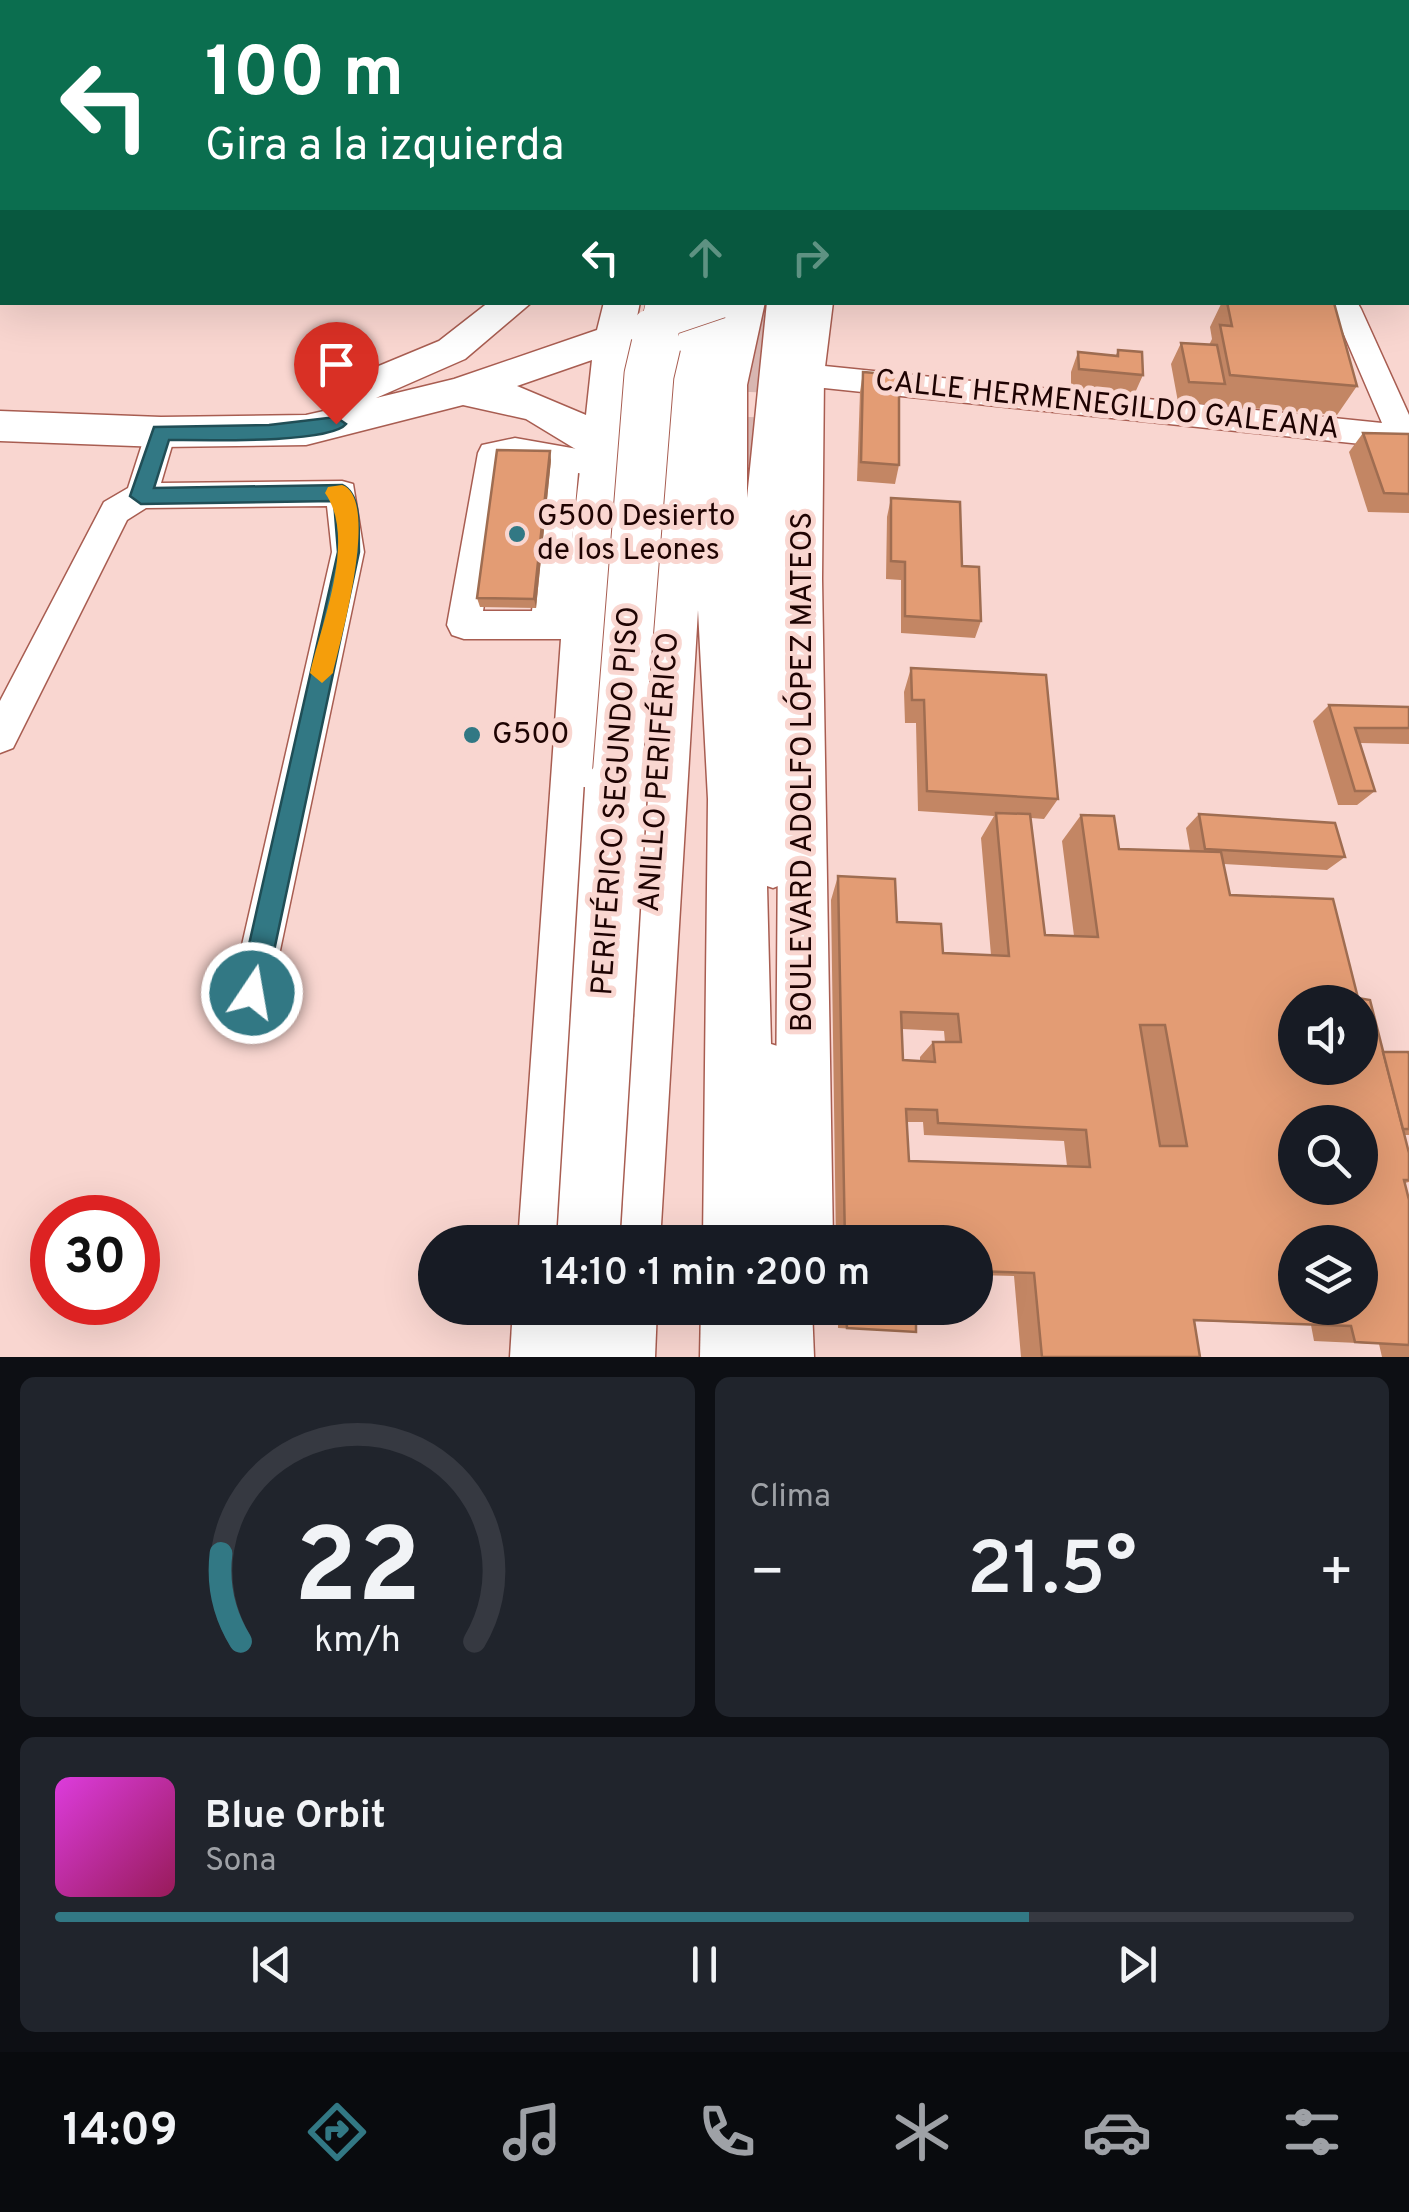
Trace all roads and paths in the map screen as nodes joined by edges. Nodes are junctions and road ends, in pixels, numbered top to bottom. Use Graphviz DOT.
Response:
graph roads {
  1 [pos="510,305"];
  2 [pos="704,305"];
  3 [pos="705,305"];
  4 [pos="743,305"];
  5 [pos="788,305"];
  6 [pos="814,305"];
  7 [pos="1347,308"];
  8 [pos="638,317"];
  9 [pos="805,375"];
  10 [pos="459,392"];
  11 [pos="0,426"];
  12 [pos="234,429"];
  13 [pos="161,432"];
  14 [pos="1406,436"];
  15 [pos="588,456"];
  16 [pos="141,496"];
  17 [pos="566,625"];
  18 [pos="741,712"];
  19 [pos="0,737"];
  20 [pos="736,799"];
  21 [pos="252,993"];
  22 [pos="548,1225"];
  23 [pos="609,1225"];
  24 [pos="610,1225"];
  25 [pos="737,1225"];
  26 [pos="777,1225"];
  27 [pos="804,1225"];
  28 [pos="542,1325"];
  29 [pos="583,1325"];
  30 [pos="618,1325"];
  31 [pos="736,1325"];
  32 [pos="778,1325"];
  33 [pos="804,1325"];
  34 [pos="540,1357"];
  35 [pos="582,1357"];
  36 [pos="618,1357"];
  37 [pos="736,1357"];
  38 [pos="778,1357"];
  39 [pos="804,1357"];
  1 -- 12 [label="main road"];
  2 -- 8 [label="main road, bridge"];
  3 -- 24 [label="highway, ANILLO PERIFÉRICO"];
  4 -- 20 [label="highway, ANILLO PERIFÉRICO"];
  5 -- 26 [label="highway"];
  6 -- 9 [label="main road, BOULEVARD ADOLFO LÓPEZ MATEOS"];
  7 -- 14 [label="street"];
  8 -- 10 [label="main road"];
  8 -- 15 [label="main road"];
  8 -- 23 [label="highway, PERIFÉRICO SEGUNDO PISO, bridge"];
  9 -- 14 [label="street, CALLE HERMENEGILDO GALEANA"];
  9 -- 27 [label="main road, BOULEVARD ADOLFO LÓPEZ MATEOS"];
  10 -- 12 [label="main road"];
  10 -- 15 [label="main road"];
  11 -- 13 [label="main road"];
  12 -- 13 [label="main road"];
  13 -- 16 [label="street"];
  15 -- 17 [label="main road"];
  15 -- 17 [label="street"];
  16 -- 19 [label="street"];
  16 -- 21 [label="street"];
  17 -- 22 [label="main road"];
  18 -- 20 [label="highway"];
  20 -- 25 [label="highway, ANILLO PERIFÉRICO"];
  28 -- 34 [label="main road"];
  29 -- 35 [label="highway"];
  30 -- 36 [label="highway"];
  31 -- 37 [label="highway"];
  32 -- 38 [label="highway"];
  33 -- 39 [label="main road"];
}
